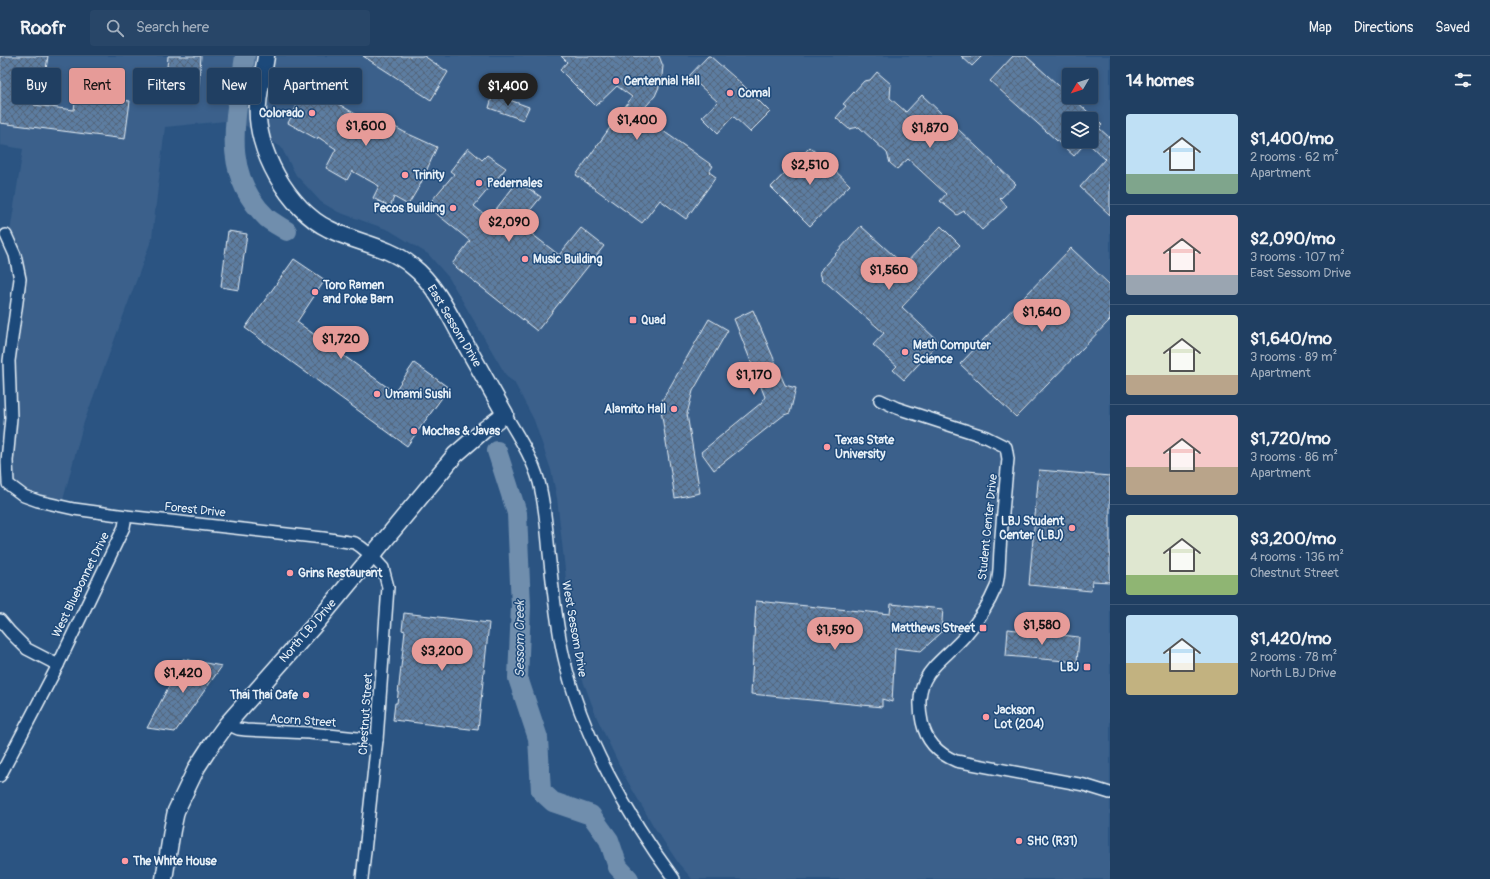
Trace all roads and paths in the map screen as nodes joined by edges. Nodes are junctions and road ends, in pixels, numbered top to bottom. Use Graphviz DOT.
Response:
graph roads {
  1 [pos="266,56"];
  2 [pos="6,235"];
  3 [pos="880,400"];
  4 [pos="505,414"];
  5 [pos="126,516"];
  6 [pos="372,556"];
  7 [pos="0,620"];
  8 [pos="58,665"];
  9 [pos="227,724"];
  10 [pos="378,740"];
  11 [pos="0,776"];
  12 [pos="1110,794"];
  13 [pos="164,879"];
  14 [pos="362,879"];
  15 [pos="674,879"];
  1 -- 4 [label="street, East Sessom Drive"];
  2 -- 5 [label="street, Forest Drive"];
  3 -- 12 [label="street, Student Center Drive"];
  4 -- 6 [label="street, North LBJ Drive"];
  4 -- 15 [label="street, West Sessom Drive"];
  5 -- 6 [label="street, Forest Drive"];
  5 -- 8 [label="street, West Bluebonnet Drive"];
  6 -- 9 [label="street, North LBJ Drive"];
  6 -- 10 [label="street, Chestnut Street"];
  7 -- 8 [label="street"];
  8 -- 11 [label="street, West Bluebonnet Drive"];
  9 -- 10 [label="street, Acorn Street"];
  9 -- 13 [label="street, North LBJ Drive"];
  10 -- 14 [label="street, Chestnut Street"];
}
